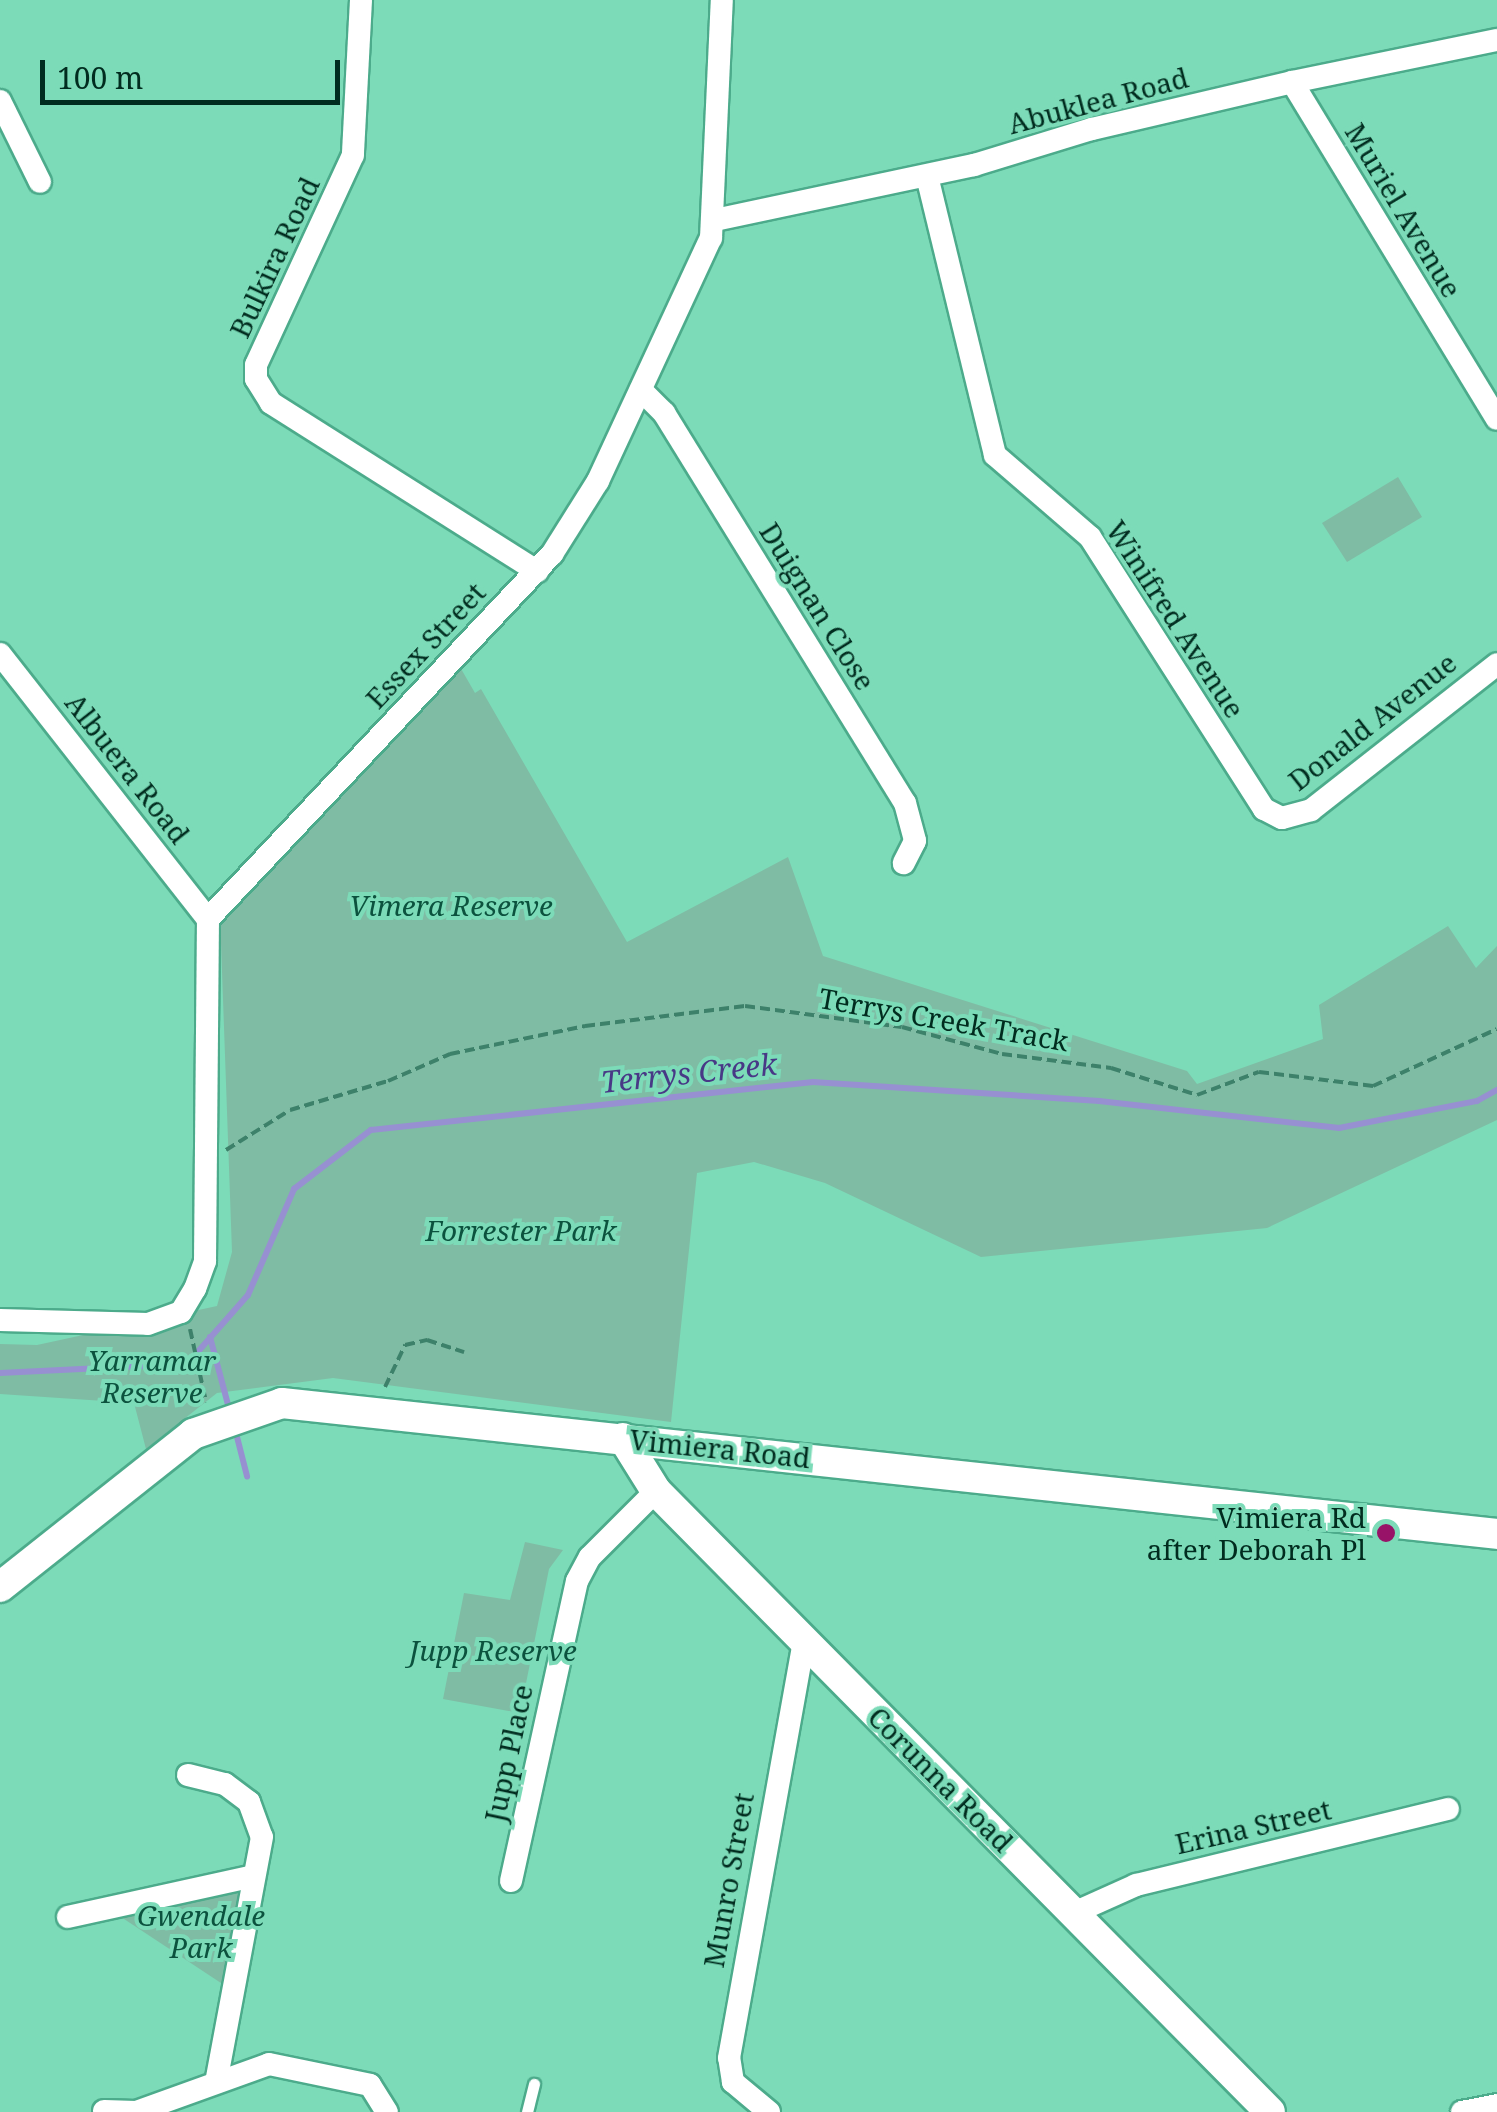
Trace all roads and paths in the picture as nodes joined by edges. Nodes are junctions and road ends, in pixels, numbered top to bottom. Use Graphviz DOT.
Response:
graph roads {
  1 [pos="361,0"];
  2 [pos="722,0"];
  3 [pos="1497,40"];
  4 [pos="1292,82"];
  5 [pos="0,101"];
  6 [pos="927,176"];
  7 [pos="40,182"];
  8 [pos="714,220"];
  9 [pos="641,390"];
  10 [pos="1497,419"];
  11 [pos="537,571"];
  12 [pos="0,654"];
  13 [pos="1497,664"];
  14 [pos="1282,818"];
  15 [pos="904,863"];
  16 [pos="208,919"];
  17 [pos="1497,1029"];
  18 [pos="208,1152"];
  19 [pos="0,1320"];
  20 [pos="194,1338"];
  21 [pos="464,1352"];
  22 [pos="376,1412"];
  23 [pos="209,1425"];
  24 [pos="623,1438"];
  25 [pos="656,1491"];
  26 [pos="1497,1534"];
  27 [pos="0,1587"];
  28 [pos="804,1643"];
  29 [pos="188,1774"];
  30 [pos="1448,1808"];
  31 [pos="254,1876"];
  32 [pos="511,1880"];
  33 [pos="1076,1912"];
  34 [pos="68,1917"];
  35 [pos="218,2078"];
  36 [pos="534,2084"];
  37 [pos="1497,2104"];
  38 [pos="104,2111"];
  39 [pos="387,2112"];
  40 [pos="526,2112"];
  41 [pos="769,2112"];
  42 [pos="1270,2112"];
  43 [pos="1462,2112"];
  1 -- 11 [label="street, Bulkira Road"];
  2 -- 8 [label="street, Essex Street"];
  3 -- 4 [label="street, Abuklea Road"];
  4 -- 6 [label="street, Abuklea Road"];
  4 -- 10 [label="street, Muriel Avenue"];
  5 -- 7 [label="street"];
  6 -- 8 [label="street, Abuklea Road"];
  6 -- 14 [label="street, Winifred Avenue"];
  8 -- 9 [label="street, Essex Street"];
  9 -- 11 [label="street, Essex Street"];
  9 -- 15 [label="street, Duignan Close"];
  11 -- 16 [label="street, Essex Street"];
  12 -- 16 [label="street, Albuera Road"];
  13 -- 14 [label="street, Donald Avenue"];
  16 -- 18 [label="street"];
  17 -- 18 [label="path, Terrys Creek Track"];
  18 -- 19 [label="street"];
  20 -- 23 [label="path"];
  21 -- 22 [label="path"];
  22 -- 23 [label="street, Vimiera Road"];
  22 -- 24 [label="street, Vimiera Road"];
  23 -- 27 [label="street, Vimiera Road"];
  24 -- 25 [label="street, Corunna Road"];
  24 -- 26 [label="street, Vimiera Road"];
  25 -- 28 [label="street, Corunna Road"];
  25 -- 32 [label="street, Jupp Place"];
  28 -- 33 [label="street, Corunna Road"];
  28 -- 41 [label="street, Munro Street"];
  29 -- 31 [label="street"];
  30 -- 33 [label="street, Erina Street"];
  31 -- 34 [label="street"];
  31 -- 35 [label="street"];
  33 -- 42 [label="street, Corunna Road"];
  35 -- 38 [label="street"];
  35 -- 39 [label="street"];
  36 -- 40 [label="lane"];
  37 -- 43 [label="street"];
}
